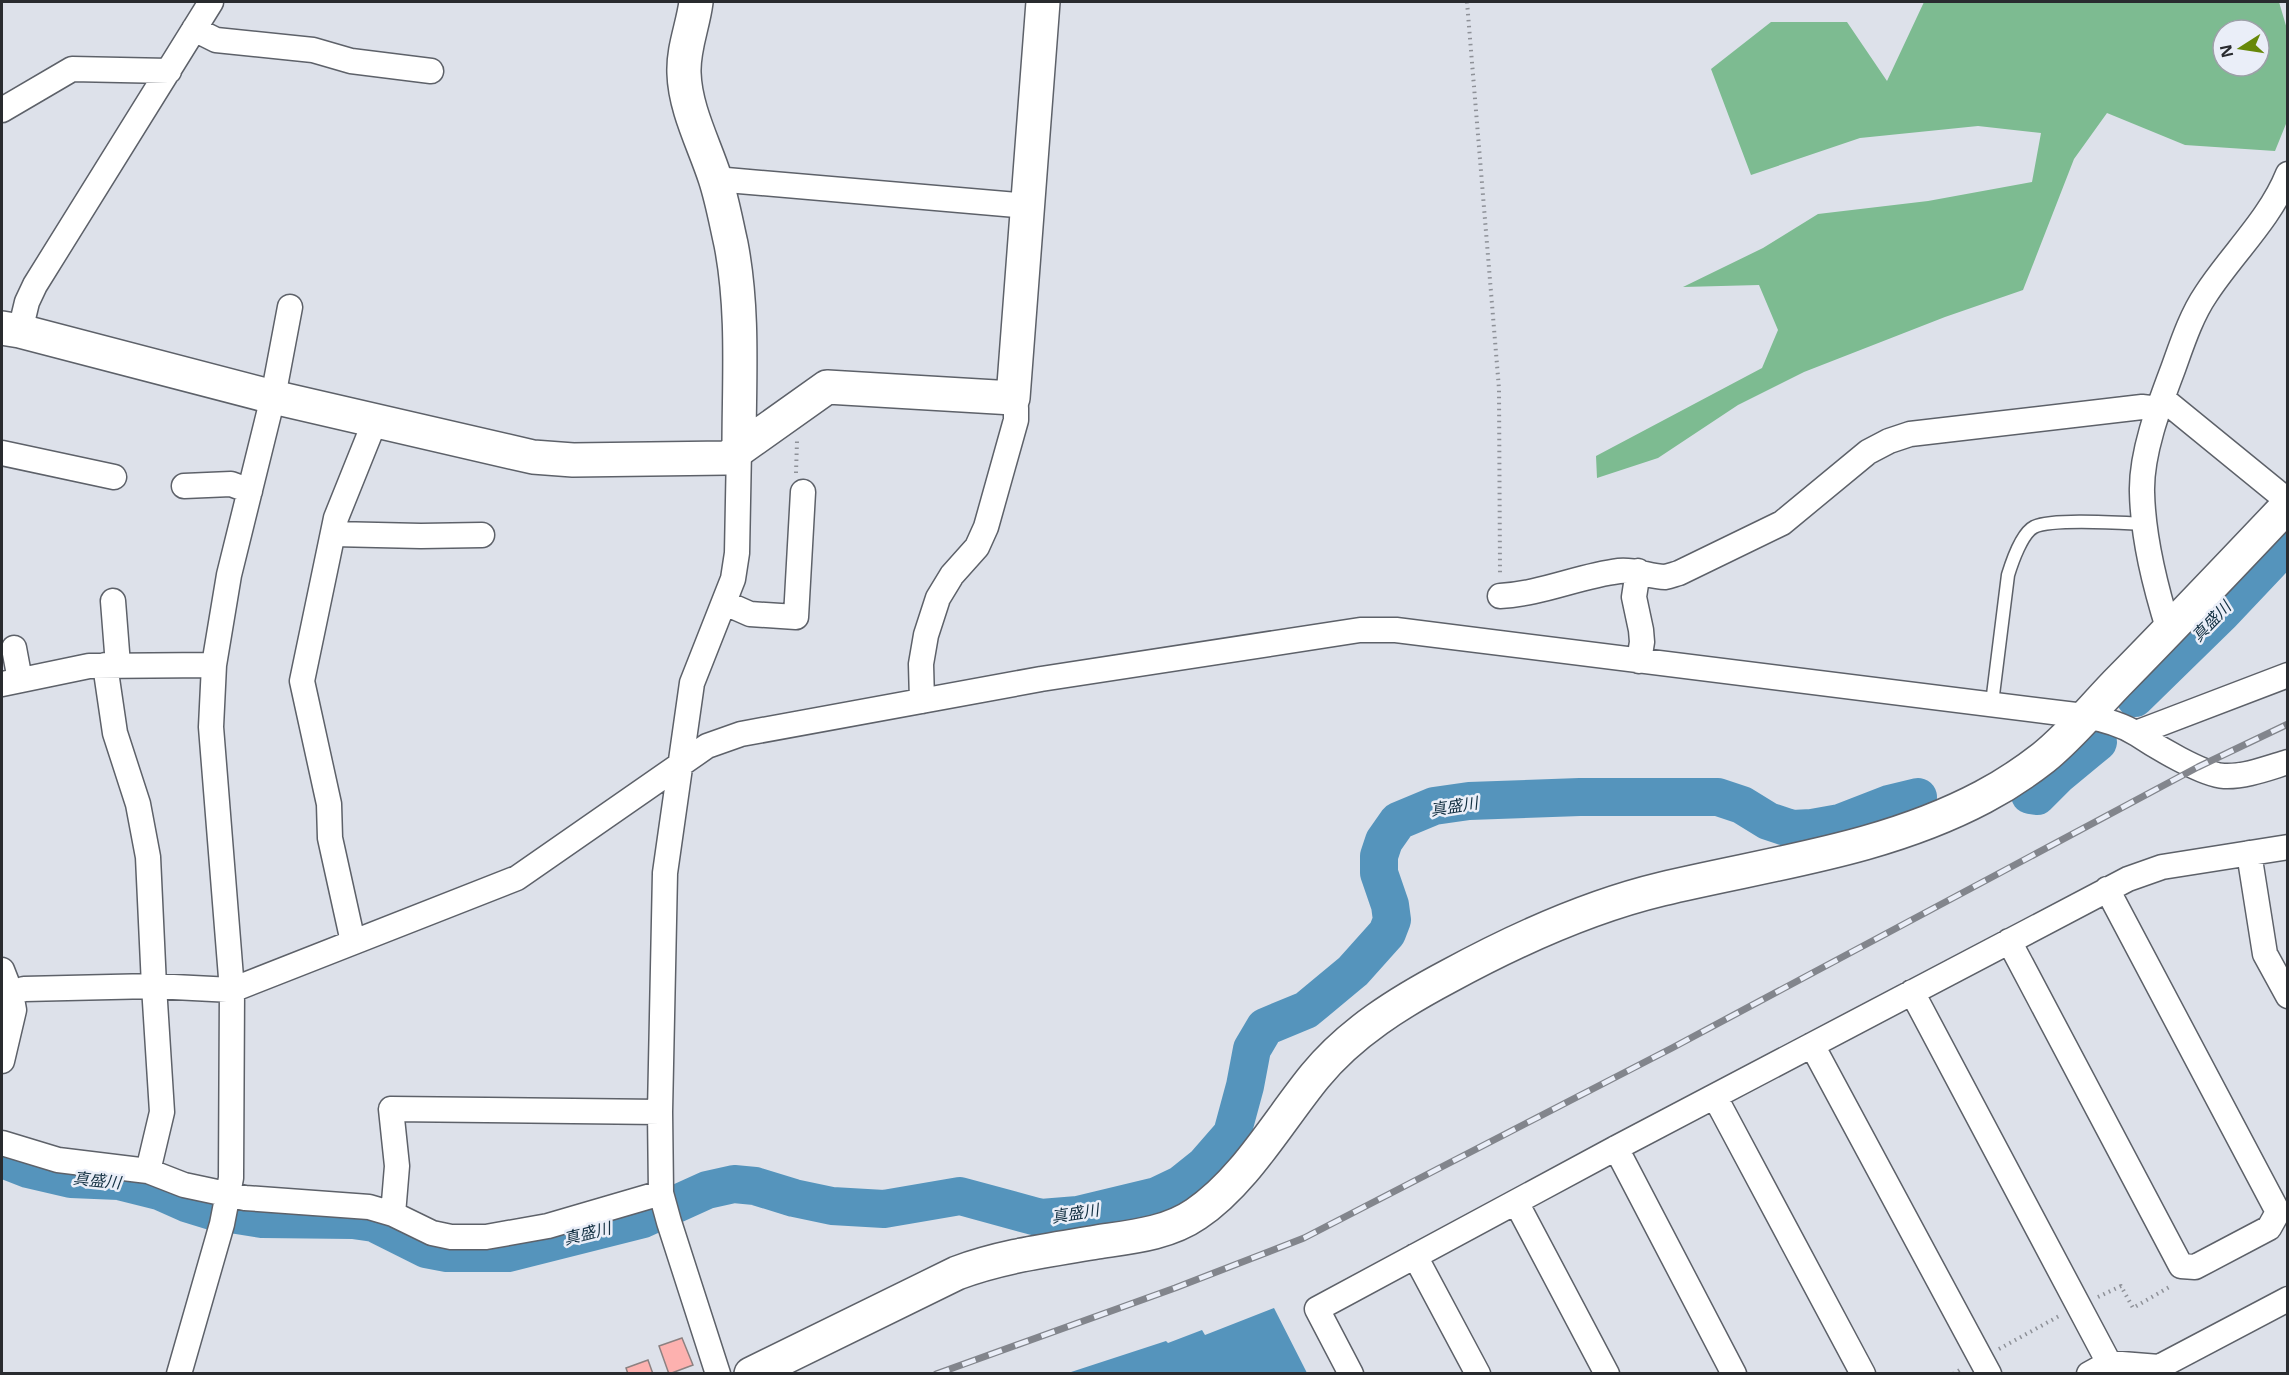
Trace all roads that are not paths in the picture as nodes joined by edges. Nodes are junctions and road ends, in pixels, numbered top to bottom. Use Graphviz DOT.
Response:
graph roads {
  1 [pos="211,2"];
  2 [pos="696,2"];
  3 [pos="1043,2"];
  4 [pos="194,29"];
  5 [pos="431,71"];
  6 [pos="169,72"];
  7 [pos="2,110"];
  8 [pos="2288,174"];
  9 [pos="716,180"];
  10 [pos="1028,206"];
  11 [pos="290,307"];
  12 [pos="11,329"];
  13 [pos="273,397"];
  14 [pos="1013,398"];
  15 [pos="2161,404"];
  16 [pos="375,421"];
  17 [pos="739,449"];
  18 [pos="2,453"];
  19 [pos="114,477"];
  20 [pos="184,486"];
  21 [pos="250,491"];
  22 [pos="803,492"];
  23 [pos="2288,503"];
  24 [pos="2145,524"];
  25 [pos="333,534"];
  26 [pos="482,535"];
  27 [pos="1638,571"];
  28 [pos="1500,596"];
  29 [pos="113,601"];
  30 [pos="725,603"];
  31 [pos="2169,631"];
  32 [pos="14,648"];
  33 [pos="1639,661"];
  34 [pos="112,665"];
  35 [pos="214,665"];
  36 [pos="2288,675"];
  37 [pos="11,682"];
  38 [pos="922,701"];
  39 [pos="1992,703"];
  40 [pos="2084,716"];
  41 [pos="2136,733"];
  42 [pos="2288,762"];
  43 [pos="679,765"];
  44 [pos="2288,847"];
  45 [pos="2248,853"];
  46 [pos="2107,889"];
  47 [pos="2009,941"];
  48 [pos="353,942"];
  49 [pos="2,970"];
  50 [pos="154,986"];
  51 [pos="232,990"];
  52 [pos="1912,992"];
  53 [pos="6,994"];
  54 [pos="2288,996"];
  55 [pos="1812,1045"];
  56 [pos="2,1061"];
  57 [pos="1715,1098"];
  58 [pos="660,1112"];
  59 [pos="2,1143"];
  60 [pos="1616,1148"];
  61 [pos="148,1171"];
  62 [pos="662,1194"];
  63 [pos="228,1195"];
  64 [pos="1516,1202"];
  65 [pos="393,1214"];
  66 [pos="1415,1256"];
  67 [pos="2288,1299"];
  68 [pos="1985,1366"];
  69 [pos="2099,1368"];
  70 [pos="2160,1370"];
  71 [pos="179,1374"];
  72 [pos="718,1374"];
  73 [pos="751,1374"];
  74 [pos="1351,1374"];
  75 [pos="1478,1374"];
  76 [pos="1607,1374"];
  77 [pos="1734,1374"];
  78 [pos="1863,1374"];
  1 -- 4 [label="street"];
  2 -- 9 [label="street"];
  3 -- 10 [label="street"];
  4 -- 5 [label="street"];
  4 -- 6 [label="street"];
  6 -- 7 [label="street"];
  6 -- 12 [label="street"];
  8 -- 15 [label="street"];
  9 -- 10 [label="street"];
  9 -- 17 [label="street"];
  10 -- 14 [label="street"];
  11 -- 13 [label="street"];
  12 -- 13 [label="street"];
  13 -- 16 [label="street"];
  13 -- 21 [label="street"];
  14 -- 17 [label="street"];
  14 -- 38 [label="street"];
  15 -- 23 [label="street"];
  15 -- 24 [label="street"];
  15 -- 27 [label="street"];
  16 -- 17 [label="street"];
  16 -- 25 [label="street"];
  17 -- 30 [label="street"];
  18 -- 19 [label="street"];
  20 -- 21 [label="street"];
  21 -- 35 [label="street"];
  22 -- 30 [label="street"];
  23 -- 31 [label="street"];
  24 -- 31 [label="street"];
  24 -- 39 [label="lane"];
  25 -- 26 [label="street"];
  25 -- 48 [label="street"];
  27 -- 28 [label="street"];
  27 -- 33 [label="street"];
  29 -- 34 [label="street"];
  30 -- 43 [label="street"];
  31 -- 40 [label="street"];
  32 -- 37 [label="street"];
  33 -- 38 [label="street"];
  33 -- 39 [label="street"];
  34 -- 35 [label="street"];
  34 -- 37 [label="street"];
  34 -- 50 [label="street"];
  35 -- 51 [label="street"];
  36 -- 41 [label="street"];
  38 -- 43 [label="street"];
  39 -- 40 [label="street"];
  40 -- 41 [label="street"];
  40 -- 73 [label="street"];
  41 -- 42 [label="street"];
  43 -- 48 [label="street"];
  43 -- 58 [label="street"];
  44 -- 45 [label="street"];
  45 -- 46 [label="street"];
  45 -- 54 [label="street"];
  46 -- 47 [label="street"];
  46 -- 47 [label="street"];
  47 -- 52 [label="street"];
  48 -- 51 [label="street"];
  49 -- 53 [label="street"];
  50 -- 51 [label="street"];
  50 -- 53 [label="street"];
  50 -- 61 [label="street"];
  51 -- 63 [label="street"];
  52 -- 55 [label="street"];
  52 -- 69 [label="street"];
  53 -- 56 [label="street"];
  55 -- 57 [label="street"];
  55 -- 68 [label="street"];
  57 -- 60 [label="street"];
  57 -- 78 [label="street"];
  58 -- 62 [label="street"];
  58 -- 65 [label="street"];
  59 -- 61 [label="street"];
  60 -- 64 [label="street"];
  60 -- 77 [label="street"];
  61 -- 63 [label="street"];
  62 -- 65 [label="street"];
  62 -- 72 [label="street"];
  63 -- 65 [label="street"];
  63 -- 71 [label="street"];
  64 -- 66 [label="street"];
  64 -- 76 [label="street"];
  66 -- 74 [label="street"];
  66 -- 75 [label="street"];
  67 -- 70 [label="street"];
  69 -- 70 [label="street"];
}
